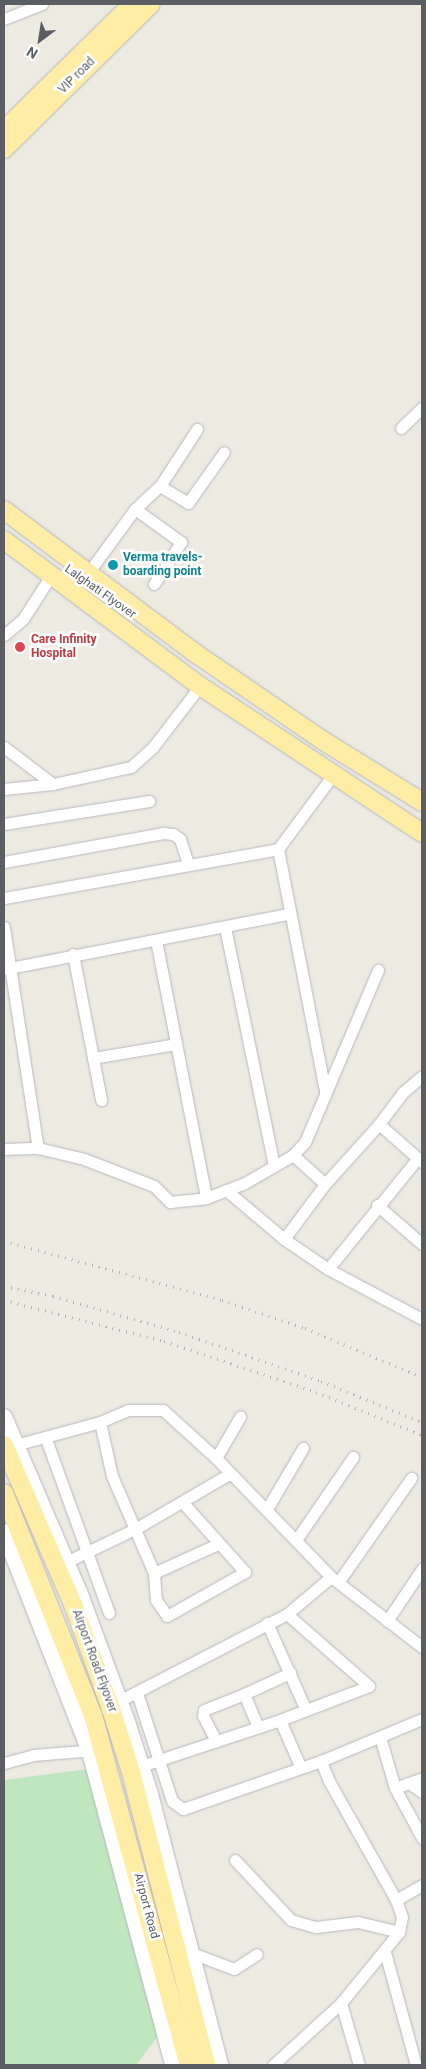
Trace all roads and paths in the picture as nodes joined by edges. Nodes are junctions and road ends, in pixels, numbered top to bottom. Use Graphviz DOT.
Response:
graph roads {
  1 [pos="14,4"];
  2 [pos="42,4"];
  3 [pos="132,4"];
  4 [pos="151,4"];
  5 [pos="6,17"];
  6 [pos="4,130"];
  7 [pos="4,149"];
  8 [pos="422,408"];
  9 [pos="197,428"];
  10 [pos="401,428"];
  11 [pos="224,452"];
  12 [pos="160,486"];
  13 [pos="135,509"];
  14 [pos="4,510"];
  15 [pos="4,523"];
  16 [pos="4,540"];
  17 [pos="88,573"];
  18 [pos="50,576"];
  19 [pos="154,584"];
  20 [pos="4,635"];
  21 [pos="198,655"];
  22 [pos="200,686"];
  23 [pos="4,747"];
  24 [pos="332,776"];
  25 [pos="53,784"];
  26 [pos="4,789"];
  27 [pos="148,801"];
  28 [pos="422,802"];
  29 [pos="4,824"];
  30 [pos="422,832"];
  31 [pos="278,850"];
  32 [pos="4,862"];
  33 [pos="188,864"];
  34 [pos="4,898"];
  35 [pos="288,914"];
  36 [pos="4,927"];
  37 [pos="225,927"];
  38 [pos="156,940"];
  39 [pos="73,954"];
  40 [pos="7,968"];
  41 [pos="378,970"];
  42 [pos="176,1044"];
  43 [pos="93,1058"];
  44 [pos="422,1076"];
  45 [pos="325,1091"];
  46 [pos="101,1100"];
  47 [pos="379,1124"];
  48 [pos="38,1148"];
  49 [pos="4,1149"];
  50 [pos="293,1155"];
  51 [pos="420,1160"];
  52 [pos="274,1165"];
  53 [pos="325,1184"];
  54 [pos="226,1190"];
  55 [pos="206,1198"];
  56 [pos="377,1205"];
  57 [pos="284,1239"];
  58 [pos="422,1244"];
  59 [pos="328,1269"];
  60 [pos="422,1319"];
  61 [pos="4,1417"];
  62 [pos="240,1417"];
  63 [pos="100,1422"];
  64 [pos="46,1439"];
  65 [pos="10,1445"];
  66 [pos="303,1448"];
  67 [pos="353,1457"];
  68 [pos="216,1458"];
  69 [pos="229,1474"];
  70 [pos="411,1478"];
  71 [pos="4,1493"];
  72 [pos="184,1503"];
  73 [pos="267,1509"];
  74 [pos="135,1529"];
  75 [pos="4,1532"];
  76 [pos="296,1540"];
  77 [pos="218,1544"];
  78 [pos="89,1551"];
  79 [pos="9,1560"];
  80 [pos="66,1562"];
  81 [pos="154,1573"];
  82 [pos="421,1574"];
  83 [pos="335,1579"];
  84 [pos="109,1613"];
  85 [pos="288,1614"];
  86 [pos="387,1621"];
  87 [pos="267,1624"];
  88 [pos="422,1647"];
  89 [pos="290,1673"];
  90 [pos="137,1694"];
  91 [pos="244,1694"];
  92 [pos="115,1705"];
  93 [pos="306,1710"];
  94 [pos="422,1718"];
  95 [pos="280,1720"];
  96 [pos="258,1727"];
  97 [pos="380,1737"];
  98 [pos="216,1740"];
  99 [pos="97,1750"];
  100 [pos="160,1760"];
  101 [pos="321,1760"];
  102 [pos="4,1763"];
  103 [pos="141,1766"];
  104 [pos="300,1766"];
  105 [pos="422,1778"];
  106 [pos="409,1783"];
  107 [pos="395,1788"];
  108 [pos="422,1792"];
  109 [pos="422,1838"];
  110 [pos="235,1860"];
  111 [pos="166,1884"];
  112 [pos="422,1885"];
  113 [pos="396,1900"];
  114 [pos="400,1932"];
  115 [pos="189,1952"];
  116 [pos="385,1952"];
  117 [pos="257,1954"];
  118 [pos="340,2003"];
  119 [pos="279,2063"];
  120 [pos="172,2065"];
  121 [pos="189,2065"];
  122 [pos="206,2065"];
  123 [pos="220,2065"];
  124 [pos="359,2065"];
  125 [pos="416,2065"];
  1 -- 5 [label="street"];
  2 -- 5 [label="street"];
  3 -- 6 [label="main road, VIP road"];
  4 -- 7 [label="main road, VIP road"];
  8 -- 10 [label="street"];
  9 -- 12 [label="street"];
  11 -- 12 [label="street"];
  12 -- 13 [label="street"];
  13 -- 17 [label="street"];
  13 -- 19 [label="street"];
  14 -- 17 [label="main road"];
  15 -- 21 [label="main road, Lalghati Flyover"];
  16 -- 18 [label="main road"];
  17 -- 21 [label="main road"];
  18 -- 20 [label="street"];
  18 -- 22 [label="main road"];
  21 -- 28 [label="main road"];
  22 -- 24 [label="main road"];
  22 -- 25 [label="street"];
  23 -- 25 [label="street"];
  24 -- 30 [label="main road"];
  24 -- 31 [label="street"];
  25 -- 26 [label="street"];
  27 -- 29 [label="street"];
  31 -- 33 [label="street"];
  31 -- 35 [label="street"];
  32 -- 33 [label="street"];
  33 -- 34 [label="street"];
  35 -- 37 [label="street"];
  35 -- 45 [label="street"];
  36 -- 40 [label="street"];
  37 -- 38 [label="street"];
  37 -- 52 [label="street"];
  38 -- 39 [label="street"];
  38 -- 42 [label="street"];
  39 -- 40 [label="street"];
  39 -- 43 [label="street"];
  40 -- 48 [label="street"];
  41 -- 45 [label="street"];
  42 -- 43 [label="street"];
  42 -- 55 [label="street"];
  43 -- 46 [label="street"];
  44 -- 47 [label="street"];
  45 -- 50 [label="street"];
  47 -- 51 [label="street"];
  47 -- 53 [label="street"];
  48 -- 49 [label="street"];
  48 -- 55 [label="street"];
  50 -- 52 [label="street"];
  50 -- 53 [label="street"];
  51 -- 56 [label="street"];
  52 -- 54 [label="street"];
  53 -- 57 [label="street"];
  54 -- 55 [label="street"];
  54 -- 57 [label="street"];
  56 -- 58 [label="street"];
  56 -- 59 [label="street"];
  57 -- 59 [label="street"];
  59 -- 60 [label="street"];
  61 -- 65 [label="street"];
  62 -- 68 [label="street"];
  63 -- 64 [label="street"];
  63 -- 68 [label="street"];
  63 -- 74 [label="street"];
  64 -- 65 [label="street"];
  64 -- 78 [label="street"];
  65 -- 80 [label="street"];
  65 -- 92 [label="main road, Airport Road Flyover"];
  66 -- 73 [label="street"];
  67 -- 76 [label="street"];
  68 -- 69 [label="street"];
  69 -- 72 [label="street"];
  69 -- 73 [label="street"];
  70 -- 83 [label="street"];
  71 -- 99 [label="main road, Airport Road Flyover"];
  72 -- 74 [label="street"];
  72 -- 77 [label="street"];
  73 -- 76 [label="street"];
  74 -- 78 [label="street"];
  74 -- 81 [label="street"];
  75 -- 79 [label="street"];
  76 -- 83 [label="street"];
  77 -- 81 [label="street"];
  77 -- 81 [label="street"];
  78 -- 80 [label="street"];
  78 -- 84 [label="street"];
  79 -- 99 [label="street"];
  80 -- 92 [label="street"];
  82 -- 86 [label="street"];
  83 -- 85 [label="street"];
  83 -- 86 [label="street"];
  85 -- 87 [label="street"];
  85 -- 93 [label="street"];
  86 -- 88 [label="street"];
  87 -- 89 [label="street"];
  87 -- 90 [label="street"];
  89 -- 91 [label="street"];
  89 -- 93 [label="street"];
  90 -- 92 [label="street"];
  90 -- 100 [label="street"];
  91 -- 96 [label="street"];
  91 -- 98 [label="street"];
  92 -- 103 [label="street"];
  92 -- 111 [label="main road, Airport Road Flyover"];
  93 -- 95 [label="street"];
  94 -- 97 [label="street"];
  95 -- 96 [label="street"];
  95 -- 104 [label="street"];
  96 -- 98 [label="street"];
  97 -- 101 [label="street"];
  97 -- 107 [label="street"];
  98 -- 100 [label="street"];
  99 -- 102 [label="street"];
  99 -- 120 [label="street"];
  99 -- 121 [label="main road, Airport Road"];
  100 -- 103 [label="street"];
  100 -- 104 [label="street"];
  101 -- 104 [label="street"];
  101 -- 113 [label="street"];
  103 -- 111 [label="street"];
  105 -- 106 [label="street"];
  106 -- 107 [label="street"];
  106 -- 108 [label="street"];
  107 -- 109 [label="street"];
  110 -- 114 [label="street"];
  111 -- 115 [label="street"];
  111 -- 122 [label="main road, Airport Road Flyover"];
  112 -- 113 [label="street"];
  113 -- 114 [label="street"];
  114 -- 116 [label="street"];
  115 -- 117 [label="street"];
  115 -- 123 [label="street"];
  116 -- 118 [label="street"];
  116 -- 125 [label="street"];
  118 -- 119 [label="street"];
  118 -- 124 [label="street"];
}
